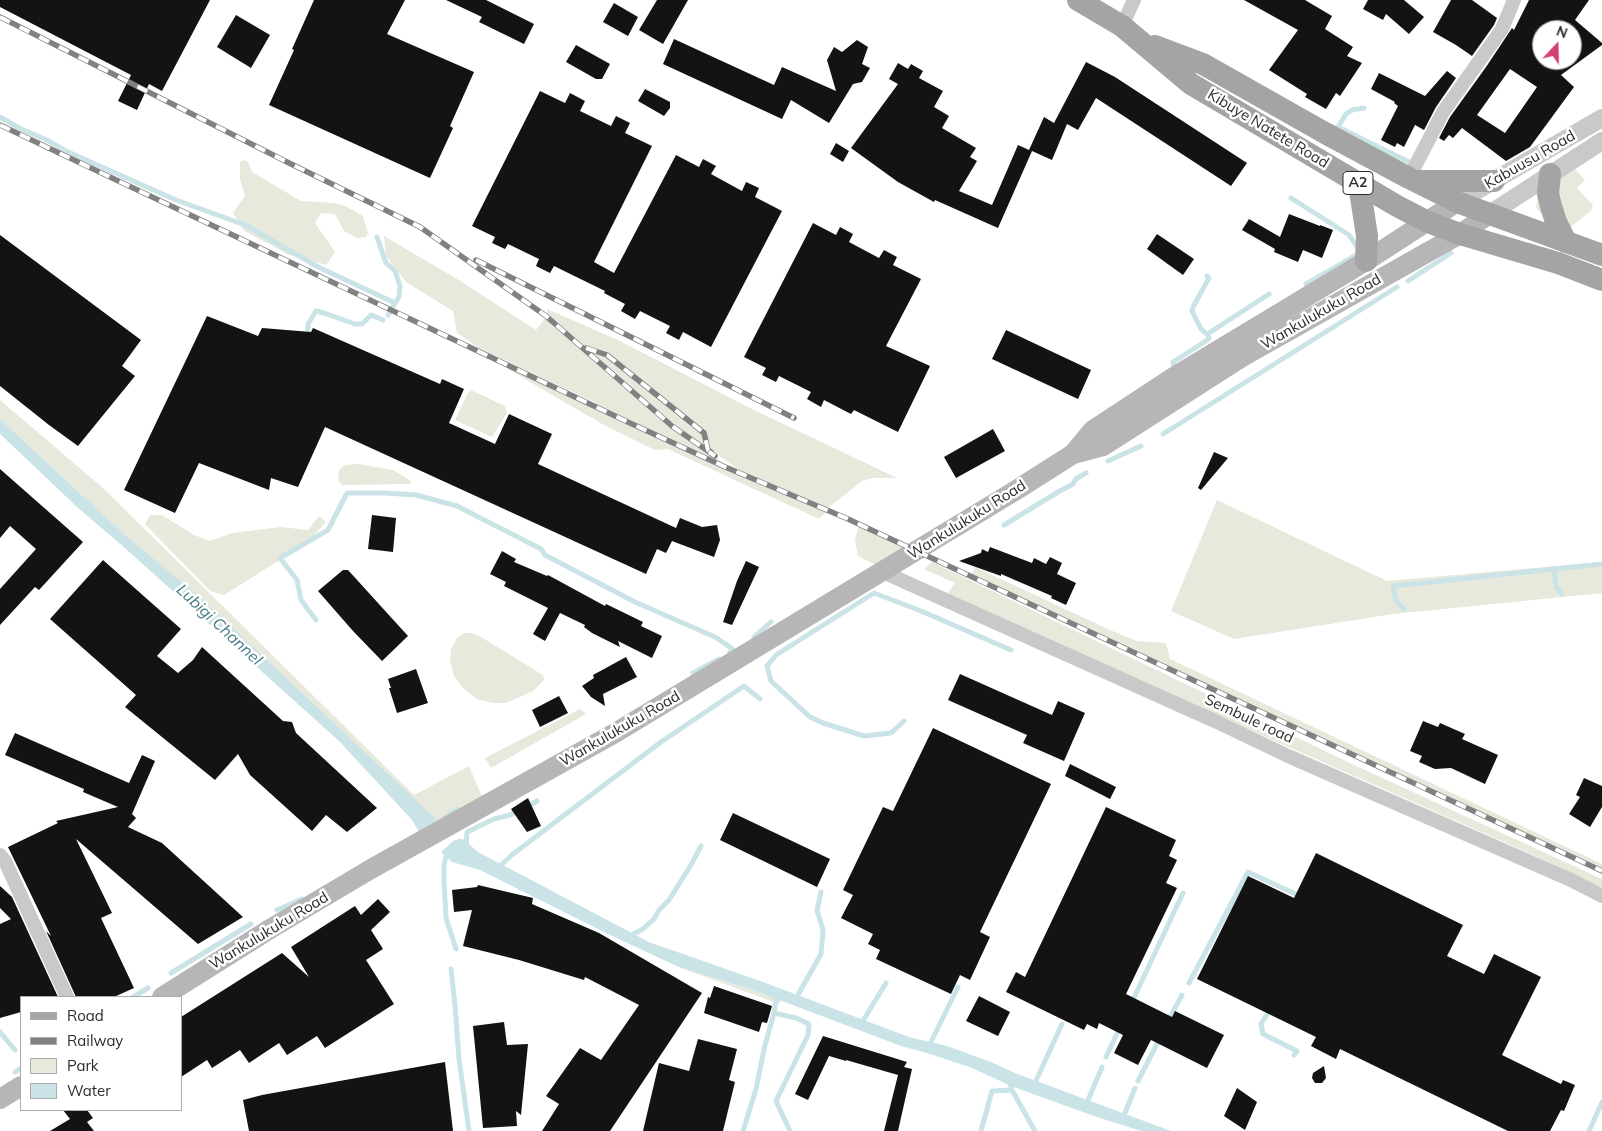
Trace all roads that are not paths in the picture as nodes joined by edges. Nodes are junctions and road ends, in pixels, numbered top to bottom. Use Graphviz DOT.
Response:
graph roads {
  1 [pos="1078,0"];
  2 [pos="1134,0"];
  3 [pos="1514,0"];
  4 [pos="1130,33"];
  5 [pos="1602,118"];
  6 [pos="1602,140"];
  7 [pos="1550,174"];
  8 [pos="1412,179"];
  9 [pos="1494,181"];
  10 [pos="1359,184"];
  11 [pos="1457,202"];
  12 [pos="1491,213"];
  13 [pos="1428,222"];
  14 [pos="1460,234"];
  15 [pos="1566,242"];
  16 [pos="1602,255"];
  17 [pos="1366,261"];
  18 [pos="1602,280"];
  19 [pos="1073,454"];
  20 [pos="882,572"];
  21 [pos="0,855"];
  22 [pos="1602,896"];
  23 [pos="67,996"];
  24 [pos="164,996"];
  25 [pos="20,1087"];
  26 [pos="0,1099"];
  1 -- 4 [label="main road, Kibuye Natete Road / A2"];
  2 -- 4 [label="street"];
  3 -- 8 [label="street"];
  4 -- 8 [label="main road, Kibuye Natete Road / A2"];
  4 -- 10 [label="main road, Kibuye Natete Road / A2"];
  5 -- 9 [label="street, Kabuusu Road"];
  6 -- 7 [label="street, Kabuusu Road"];
  7 -- 12 [label="street, Kabuusu Road"];
  7 -- 15 [label="main road"];
  8 -- 9 [label="main road"];
  8 -- 11 [label="main road, Kibuye Natete Road / A2"];
  9 -- 11 [label="street, Kabuusu Road"];
  10 -- 13 [label="main road, Kibuye Natete Road / A2"];
  10 -- 17 [label="main road"];
  11 -- 12 [label="main road, Kibuye Natete Road / A2"];
  11 -- 13 [label="main road, Wankulukuku Road"];
  12 -- 14 [label="main road, Wankulukuku Road"];
  12 -- 15 [label="main road, Kibuye Natete Road / A2"];
  13 -- 14 [label="main road, Kibuye Natete Road / A2"];
  13 -- 17 [label="main road, Wankulukuku Road"];
  14 -- 18 [label="main road, Kibuye Natete Road / A2"];
  14 -- 19 [label="main road, Wankulukuku Road"];
  15 -- 16 [label="main road, Kibuye Natete Road / A2"];
  17 -- 19 [label="main road, Wankulukuku Road"];
  19 -- 20 [label="main road, Wankulukuku Road"];
  20 -- 22 [label="street, Sembule road"];
  20 -- 24 [label="main road, Wankulukuku Road"];
  21 -- 23 [label="street"];
  25 -- 26 [label="main road"];
}
